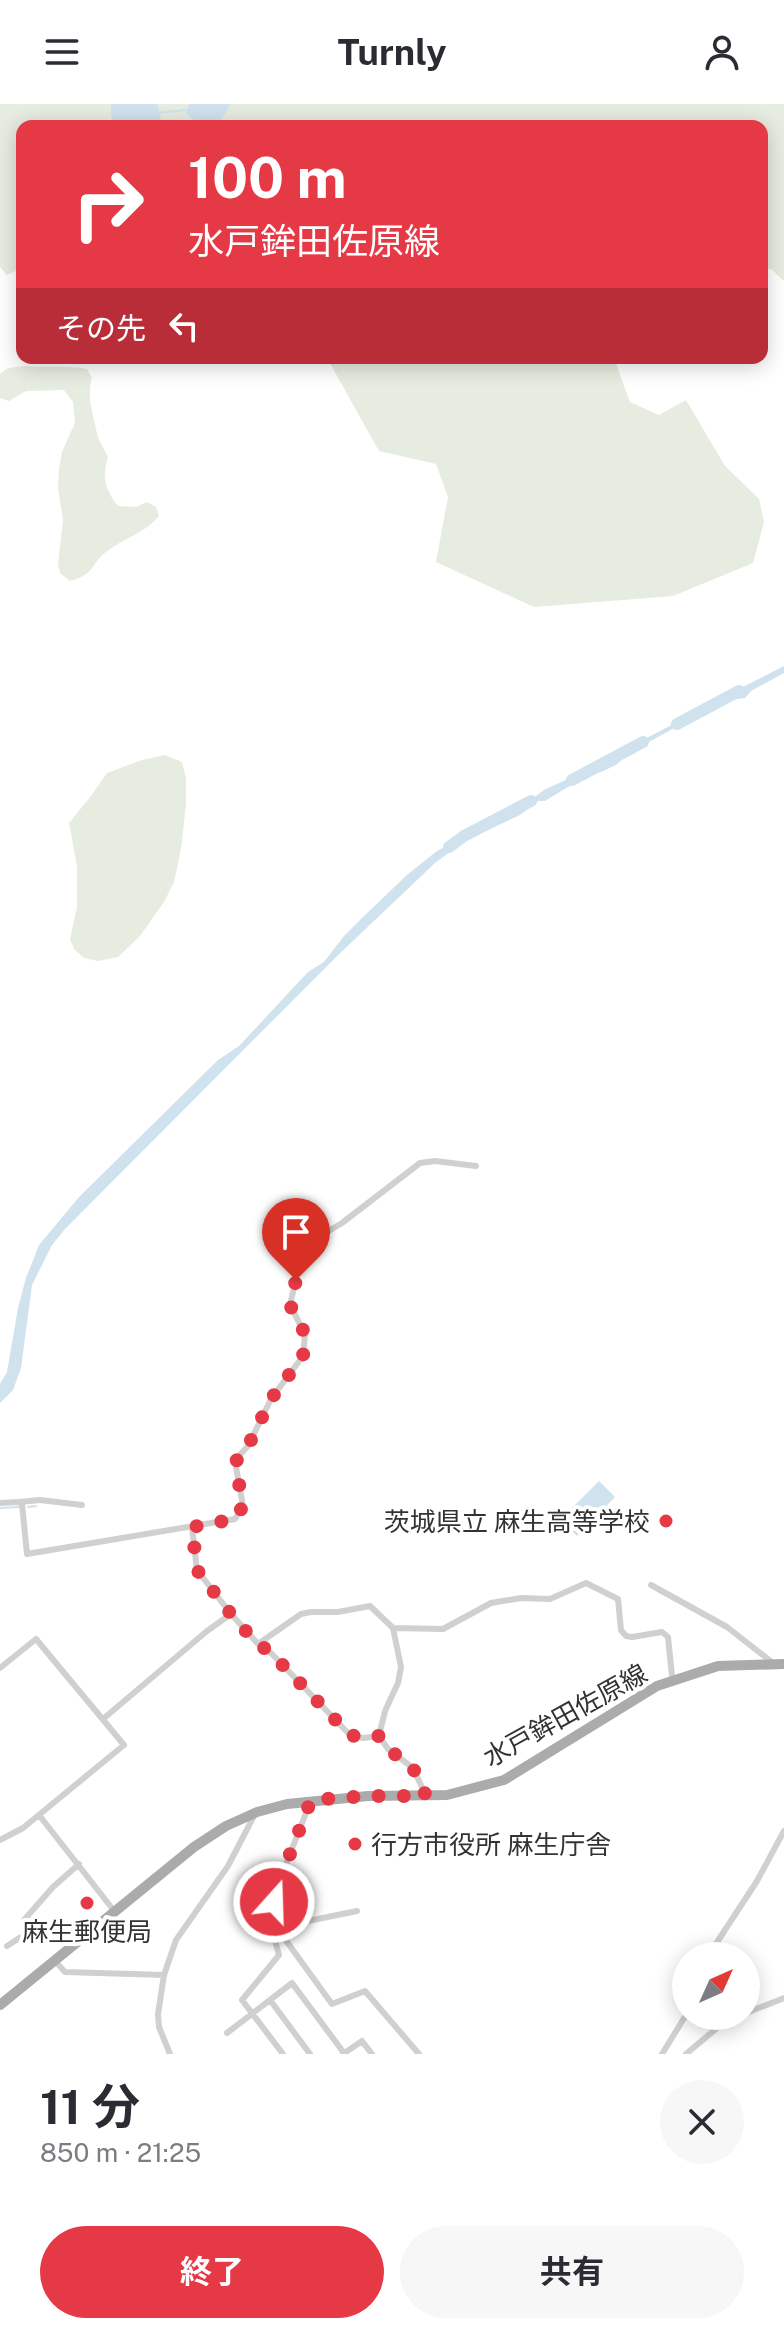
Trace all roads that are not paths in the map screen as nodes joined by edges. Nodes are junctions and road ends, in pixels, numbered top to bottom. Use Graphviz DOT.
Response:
graph roads {
  1 [pos="476,1166"];
  2 [pos="19,1502"];
  3 [pos="0,1503"];
  4 [pos="82,1505"];
  5 [pos="192,1527"];
  6 [pos="651,1585"];
  7 [pos="231,1614"];
  8 [pos="393,1628"];
  9 [pos="258,1644"];
  10 [pos="778,1664"];
  11 [pos="0,1668"];
  12 [pos="674,1681"];
  13 [pos="103,1719"];
  14 [pos="379,1736"];
  15 [pos="426,1796"];
  16 [pos="311,1800"];
  17 [pos="257,1812"];
  18 [pos="39,1815"];
  19 [pos="784,1831"];
  20 [pos="0,1840"];
  21 [pos="79,1864"];
  22 [pos="357,1911"];
  23 [pos="115,1912"];
  24 [pos="252,1919"];
  25 [pos="274,1920"];
  26 [pos="717,1942"];
  27 [pos="7,1946"];
  28 [pos="55,1961"];
  29 [pos="164,1975"];
  30 [pos="784,1998"];
  31 [pos="270,2000"];
  32 [pos="0,2005"];
  33 [pos="760,2007"];
  34 [pos="253,2013"];
  35 [pos="677,2030"];
  36 [pos="715,2030"];
  37 [pos="227,2033"];
  38 [pos="170,2054"];
  39 [pos="283,2054"];
  40 [pos="310,2054"];
  41 [pos="343,2054"];
  42 [pos="372,2054"];
  43 [pos="419,2054"];
  44 [pos="662,2054"];
  45 [pos="686,2054"];
  1 -- 5 [label="street"];
  2 -- 3 [label="street"];
  2 -- 4 [label="street"];
  2 -- 5 [label="street"];
  5 -- 7 [label="street"];
  6 -- 10 [label="street"];
  7 -- 9 [label="street"];
  7 -- 13 [label="street"];
  8 -- 9 [label="street"];
  8 -- 12 [label="street"];
  8 -- 14 [label="street"];
  9 -- 14 [label="street"];
  10 -- 12 [label="main road, 水戸鉾田佐原線"];
  11 -- 13 [label="street"];
  12 -- 15 [label="main road, 水戸鉾田佐原線"];
  13 -- 18 [label="street"];
  14 -- 15 [label="street"];
  15 -- 16 [label="main road, 水戸鉾田佐原線"];
  16 -- 17 [label="main road, 水戸鉾田佐原線"];
  16 -- 25 [label="street"];
  17 -- 23 [label="main road, 水戸鉾田佐原線"];
  17 -- 29 [label="street"];
  18 -- 20 [label="street"];
  18 -- 21 [label="street"];
  19 -- 26 [label="street"];
  21 -- 23 [label="street"];
  21 -- 27 [label="street"];
  22 -- 25 [label="street"];
  23 -- 28 [label="main road, 水戸鉾田佐原線"];
  24 -- 25 [label="street"];
  25 -- 34 [label="street"];
  25 -- 43 [label="street"];
  28 -- 29 [label="street"];
  28 -- 32 [label="main road, 水戸鉾田佐原線"];
  29 -- 38 [label="street"];
  30 -- 33 [label="street"];
  31 -- 34 [label="street"];
  31 -- 40 [label="street"];
  31 -- 41 [label="street"];
  34 -- 37 [label="street"];
  34 -- 39 [label="street"];
  35 -- 44 [label="street"];
  36 -- 45 [label="street"];
  41 -- 42 [label="street"];
}
